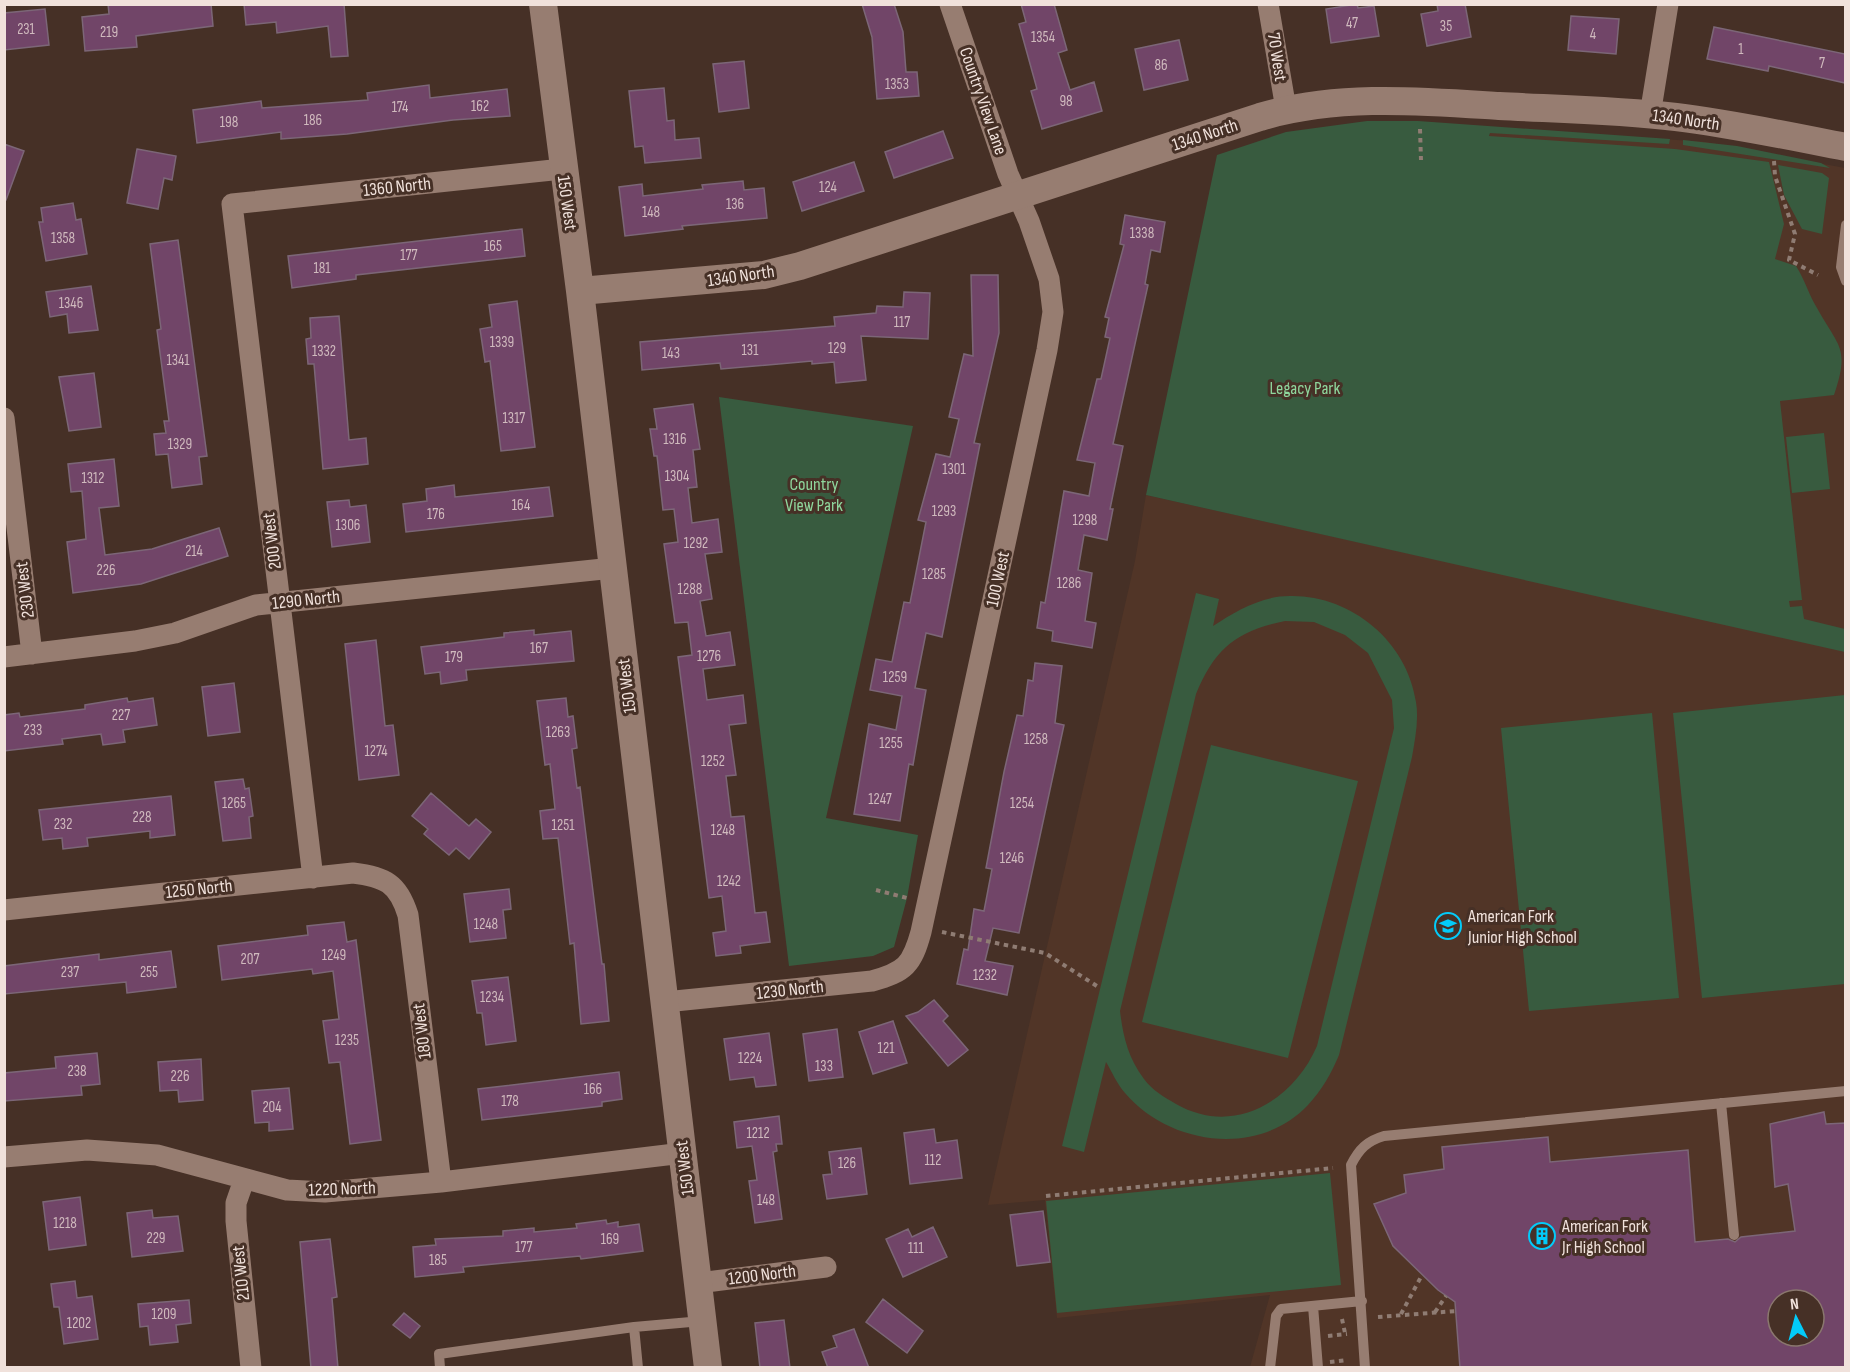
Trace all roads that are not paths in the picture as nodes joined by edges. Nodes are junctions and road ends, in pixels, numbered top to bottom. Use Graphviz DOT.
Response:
graph roads {
  1 [pos="543,4"];
  2 [pos="950,4"];
  3 [pos="1269,4"];
  4 [pos="1668,4"];
  5 [pos="1286,109"];
  6 [pos="1650,115"];
  7 [pos="1845,147"];
  8 [pos="562,169"];
  9 [pos="1018,196"];
  10 [pos="232,204"];
  11 [pos="1845,225"];
  12 [pos="1845,281"];
  13 [pos="580,291"];
  14 [pos="4,418"];
  15 [pos="612,568"];
  16 [pos="280,603"];
  17 [pos="32,654"];
  18 [pos="4,657"];
  19 [pos="314,878"];
  20 [pos="392,885"];
  21 [pos="4,910"];
  22 [pos="910,963"];
  23 [pos="665,1002"];
  24 [pos="1845,1091"];
  25 [pos="1721,1103"];
  26 [pos="683,1154"];
  27 [pos="4,1157"];
  28 [pos="244,1180"];
  29 [pos="441,1182"];
  30 [pos="1734,1235"];
  31 [pos="826,1267"];
  32 [pos="698,1283"];
  33 [pos="1362,1301"];
  34 [pos="1313,1306"];
  35 [pos="702,1321"];
  36 [pos="634,1327"];
  37 [pos="251,1368"];
  38 [pos="440,1368"];
  39 [pos="638,1368"];
  40 [pos="708,1368"];
  41 [pos="1270,1368"];
  42 [pos="1318,1368"];
  43 [pos="1365,1368"];
  1 -- 8 [label="street, 150 West"];
  2 -- 9 [label="street, Country View Lane"];
  3 -- 5 [label="street, 70 West"];
  4 -- 6 [label="street"];
  5 -- 6 [label="street, 1340 North"];
  5 -- 9 [label="street, 1340 North"];
  6 -- 7 [label="street, 1340 North"];
  8 -- 10 [label="street, 1360 North"];
  8 -- 13 [label="street, 150 West"];
  9 -- 13 [label="street, 1340 North"];
  9 -- 22 [label="street, 100 West"];
  10 -- 16 [label="street, 200 West"];
  11 -- 12 [label="lane"];
  13 -- 15 [label="street, 150 West"];
  14 -- 17 [label="street, 230 West"];
  15 -- 16 [label="street, 1290 North"];
  15 -- 23 [label="street, 150 West"];
  16 -- 17 [label="street, 1290 North"];
  16 -- 19 [label="street, 200 West"];
  17 -- 18 [label="street, 1290 North"];
  19 -- 20 [label="street, 1250 North"];
  19 -- 21 [label="street, 1250 North"];
  20 -- 29 [label="street, 180 West"];
  22 -- 23 [label="street, 1230 North"];
  23 -- 26 [label="street, 150 West"];
  24 -- 25 [label="lane"];
  25 -- 30 [label="lane"];
  25 -- 33 [label="lane"];
  26 -- 29 [label="street, 1220 North"];
  26 -- 32 [label="street, 150 West"];
  27 -- 28 [label="street, 1220 North"];
  28 -- 29 [label="street, 1220 North"];
  28 -- 37 [label="street, 210 West"];
  31 -- 32 [label="street, 1200 North"];
  32 -- 35 [label="street, 150 West"];
  33 -- 34 [label="lane"];
  33 -- 43 [label="lane"];
  34 -- 41 [label="lane"];
  34 -- 42 [label="lane"];
  35 -- 36 [label="lane"];
  35 -- 40 [label="street, 150 West"];
  36 -- 38 [label="lane"];
  36 -- 39 [label="lane"];
}
